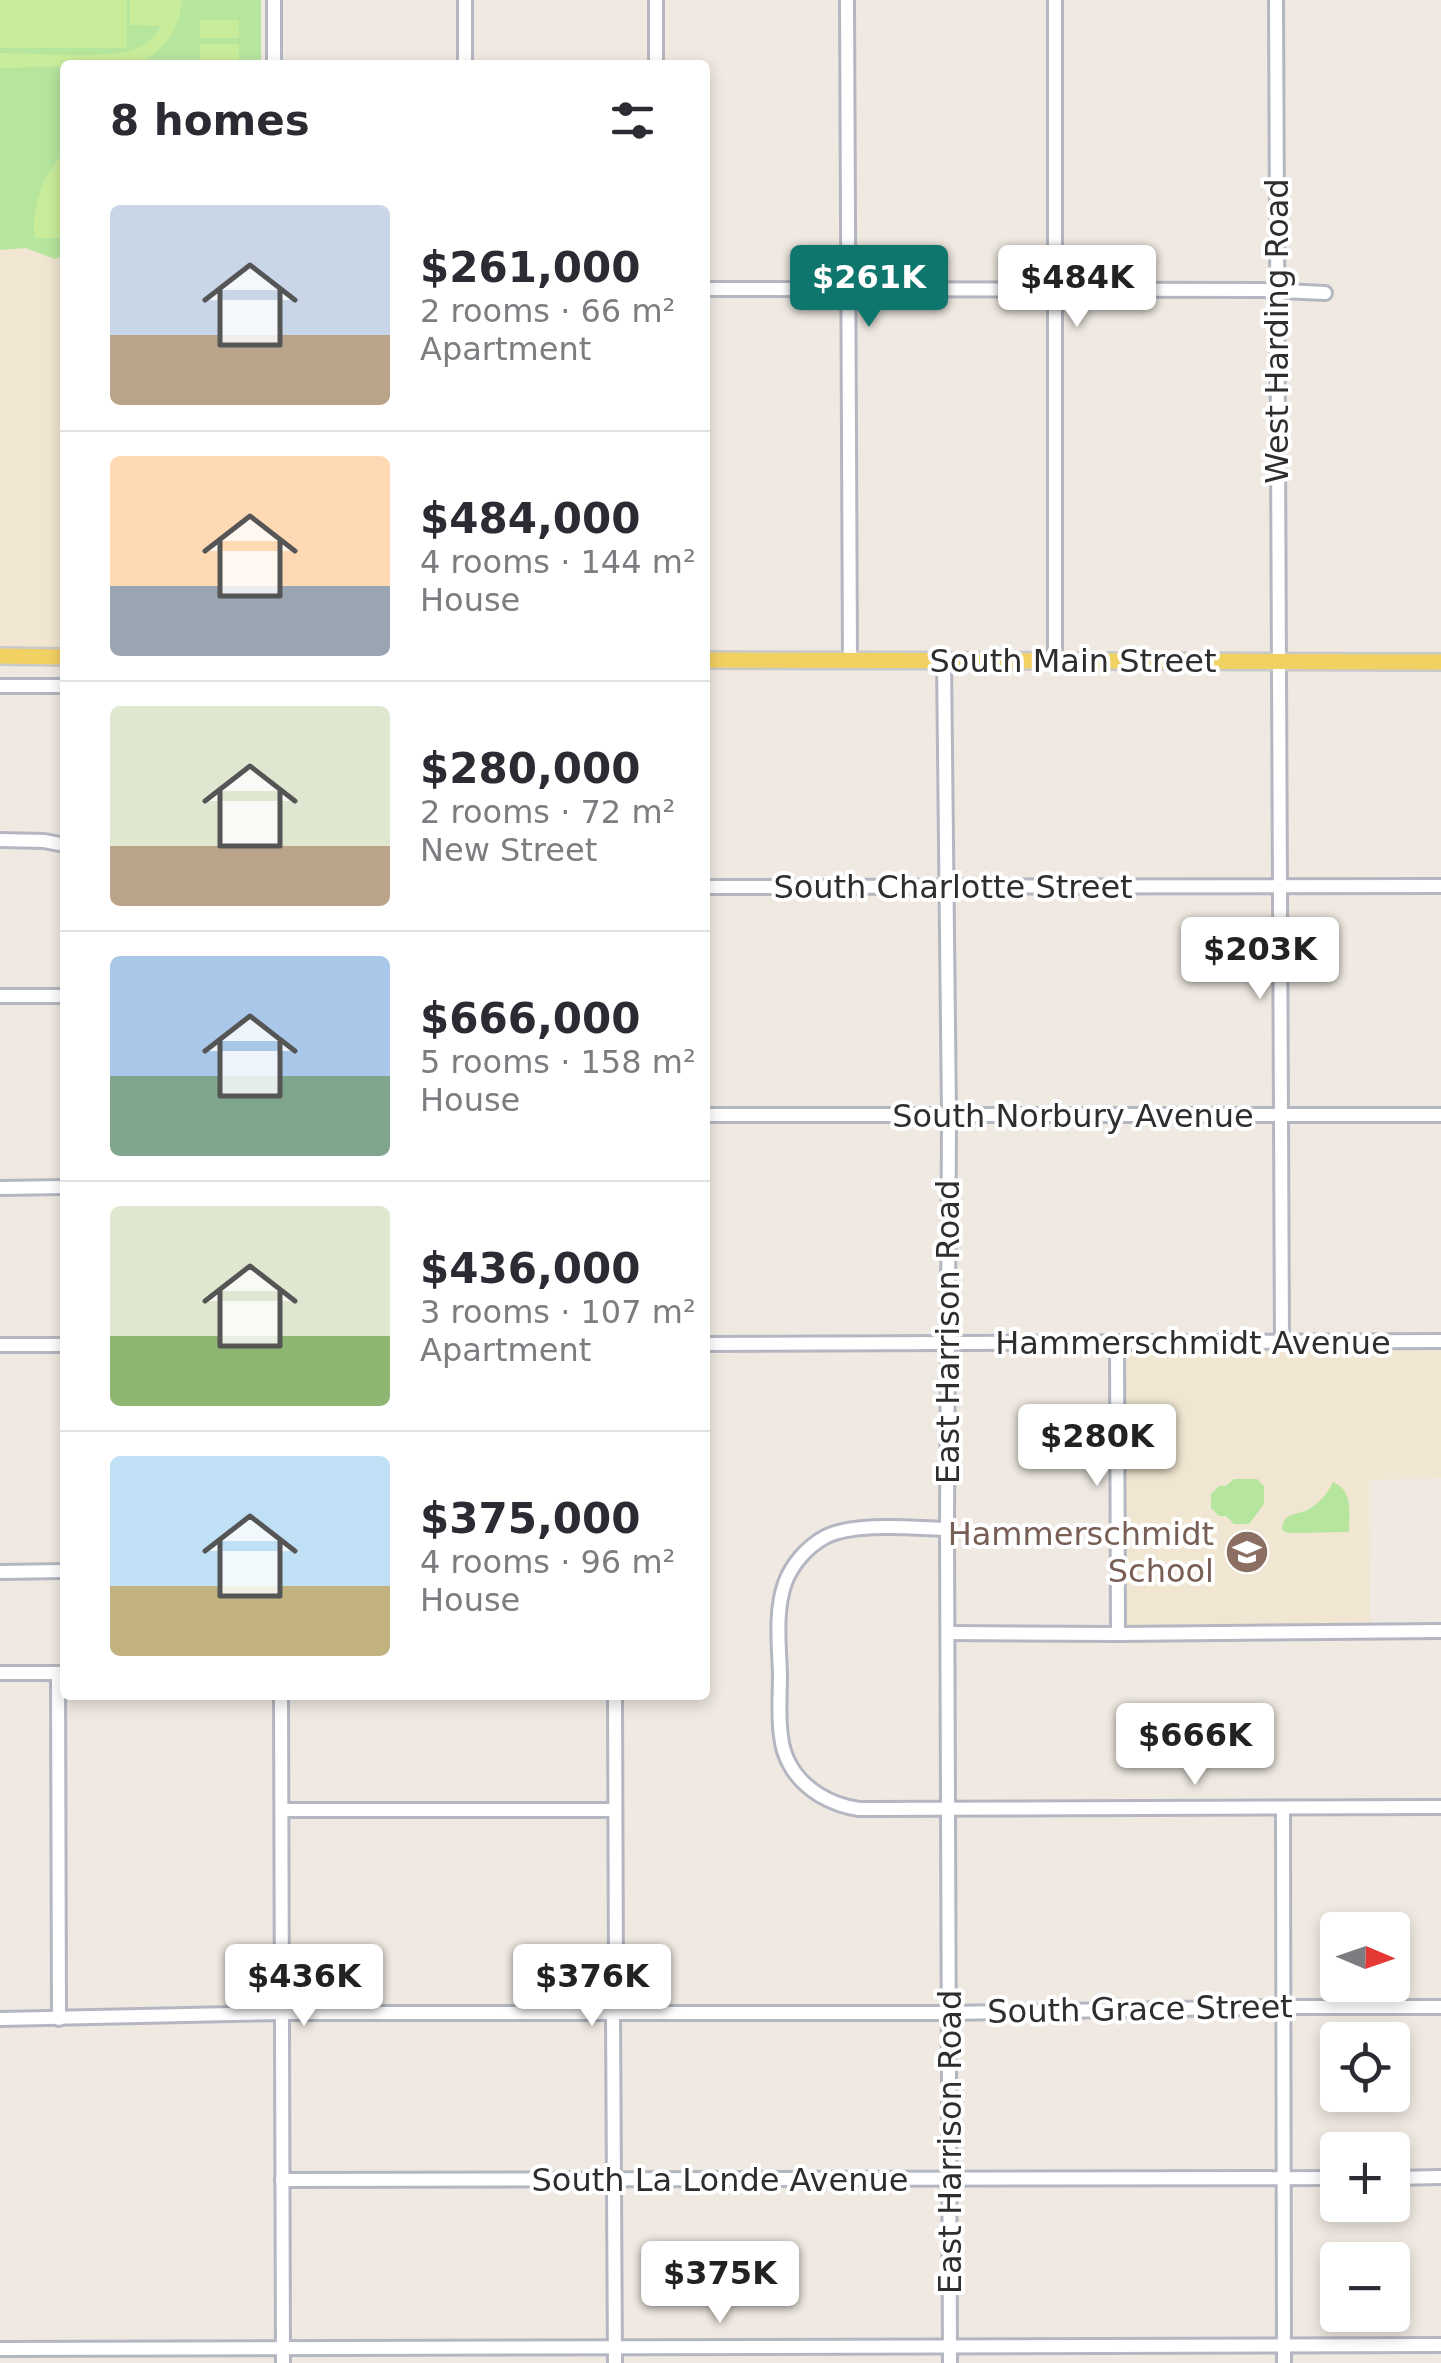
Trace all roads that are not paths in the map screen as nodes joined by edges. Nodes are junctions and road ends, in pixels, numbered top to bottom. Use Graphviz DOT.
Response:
graph roads {
  1 [pos="274,0"];
  2 [pos="465,0"];
  3 [pos="656,0"];
  4 [pos="847,0"];
  5 [pos="1054,0"];
  6 [pos="1276,0"];
  7 [pos="274,60"];
  8 [pos="465,60"];
  9 [pos="656,60"];
  10 [pos="710,289"];
  11 [pos="848,289"];
  12 [pos="1056,290"];
  13 [pos="1277,290"];
  14 [pos="1326,293"];
  15 [pos="0,656"];
  16 [pos="60,657"];
  17 [pos="710,660"];
  18 [pos="850,660"];
  19 [pos="944,660"];
  20 [pos="1054,661"];
  21 [pos="1280,662"];
  22 [pos="1441,662"];
  23 [pos="0,686"];
  24 [pos="60,686"];
  25 [pos="0,840"];
  26 [pos="60,845"];
  27 [pos="710,886"];
  28 [pos="1281,886"];
  29 [pos="1441,886"];
  30 [pos="946,888"];
  31 [pos="0,996"];
  32 [pos="60,996"];
  33 [pos="710,1115"];
  34 [pos="1441,1115"];
  35 [pos="948,1116"];
  36 [pos="1281,1116"];
  37 [pos="60,1187"];
  38 [pos="0,1188"];
  39 [pos="1441,1341"];
  40 [pos="1117,1343"];
  41 [pos="1282,1343"];
  42 [pos="710,1344"];
  43 [pos="947,1344"];
  44 [pos="0,1345"];
  45 [pos="60,1345"];
  46 [pos="947,1528"];
  47 [pos="60,1571"];
  48 [pos="0,1572"];
  49 [pos="1441,1631"];
  50 [pos="948,1633"];
  51 [pos="1118,1634"];
  52 [pos="0,1673"];
  53 [pos="60,1673"];
  54 [pos="61,1700"];
  55 [pos="281,1700"];
  56 [pos="615,1700"];
  57 [pos="1441,1807"];
  58 [pos="1283,1809"];
  59 [pos="282,1810"];
  60 [pos="615,1810"];
  61 [pos="950,1810"];
  62 [pos="1283,2006"];
  63 [pos="1441,2008"];
  64 [pos="613,2013"];
  65 [pos="948,2013"];
  66 [pos="282,2014"];
  67 [pos="0,2020"];
  68 [pos="59,2020"];
  69 [pos="1441,2177"];
  70 [pos="1320,2178"];
  71 [pos="1410,2178"];
  72 [pos="1284,2179"];
  73 [pos="282,2180"];
  74 [pos="614,2180"];
  75 [pos="949,2180"];
  76 [pos="1284,2345"];
  77 [pos="1441,2345"];
  78 [pos="950,2346"];
  79 [pos="615,2347"];
  80 [pos="0,2349"];
  81 [pos="283,2356"];
  82 [pos="615,2363"];
  83 [pos="950,2363"];
  84 [pos="1284,2363"];
  1 -- 7 [label="street"];
  2 -- 8 [label="street"];
  3 -- 9 [label="street"];
  4 -- 11 [label="street"];
  5 -- 12 [label="street"];
  6 -- 13 [label="street, West Harding Road"];
  10 -- 11 [label="street"];
  11 -- 12 [label="street"];
  11 -- 18 [label="street"];
  12 -- 13 [label="street"];
  12 -- 20 [label="street"];
  13 -- 14 [label="street"];
  13 -- 21 [label="street, West Harding Road"];
  15 -- 16 [label="main road"];
  17 -- 18 [label="main road, South Main Street"];
  18 -- 19 [label="main road, South Main Street"];
  19 -- 20 [label="main road, South Main Street"];
  19 -- 30 [label="street, East Harrison Road"];
  20 -- 21 [label="main road, South Main Street"];
  21 -- 22 [label="main road, South Main Street"];
  21 -- 28 [label="street, West Harding Road"];
  23 -- 24 [label="street"];
  25 -- 26 [label="street"];
  27 -- 30 [label="street, South Charlotte Street"];
  28 -- 29 [label="street, South Charlotte Street"];
  28 -- 30 [label="street, South Charlotte Street"];
  28 -- 36 [label="street, West Harding Road"];
  30 -- 35 [label="street, East Harrison Road"];
  31 -- 32 [label="street"];
  33 -- 35 [label="street, South Norbury Avenue"];
  34 -- 36 [label="street, South Norbury Avenue"];
  35 -- 36 [label="street, South Norbury Avenue"];
  35 -- 43 [label="street, East Harrison Road"];
  36 -- 41 [label="street, West Harding Road"];
  37 -- 38 [label="street"];
  39 -- 41 [label="street, Hammerschmidt Avenue"];
  40 -- 41 [label="street, Hammerschmidt Avenue"];
  40 -- 43 [label="street, Hammerschmidt Avenue"];
  40 -- 51 [label="street"];
  42 -- 43 [label="street, Hammerschmidt Avenue"];
  43 -- 46 [label="street, East Harrison Road"];
  44 -- 45 [label="street"];
  46 -- 50 [label="street, East Harrison Road"];
  46 -- 61 [label="street"];
  47 -- 48 [label="street"];
  49 -- 51 [label="street"];
  50 -- 51 [label="street"];
  50 -- 61 [label="street, East Harrison Road"];
  52 -- 53 [label="street"];
  54 -- 68 [label="street"];
  55 -- 59 [label="street"];
  56 -- 60 [label="street"];
  57 -- 58 [label="street"];
  58 -- 61 [label="street"];
  58 -- 62 [label="street"];
  59 -- 60 [label="street"];
  59 -- 66 [label="street"];
  60 -- 64 [label="street"];
  61 -- 65 [label="street, East Harrison Road"];
  62 -- 63 [label="street, South Grace Street"];
  62 -- 65 [label="street, South Grace Street"];
  62 -- 72 [label="street"];
  64 -- 65 [label="street, South Grace Street"];
  64 -- 66 [label="street, South Grace Street"];
  64 -- 74 [label="street"];
  65 -- 75 [label="street, East Harrison Road"];
  66 -- 68 [label="street, South Grace Street"];
  66 -- 73 [label="street"];
  67 -- 68 [label="street, South Grace Street"];
  69 -- 71 [label="street"];
  70 -- 72 [label="street, South La Londe Avenue"];
  72 -- 75 [label="street, South La Londe Avenue"];
  72 -- 76 [label="street"];
  73 -- 74 [label="street, South La Londe Avenue"];
  73 -- 81 [label="street"];
  74 -- 75 [label="street, South La Londe Avenue"];
  74 -- 79 [label="street"];
  75 -- 78 [label="street, East Harrison Road"];
  76 -- 77 [label="street"];
  76 -- 78 [label="street"];
  76 -- 84 [label="street"];
  78 -- 79 [label="street"];
  78 -- 83 [label="street, East Harrison Road"];
  79 -- 81 [label="street"];
  79 -- 82 [label="street"];
  80 -- 81 [label="street"];
}
